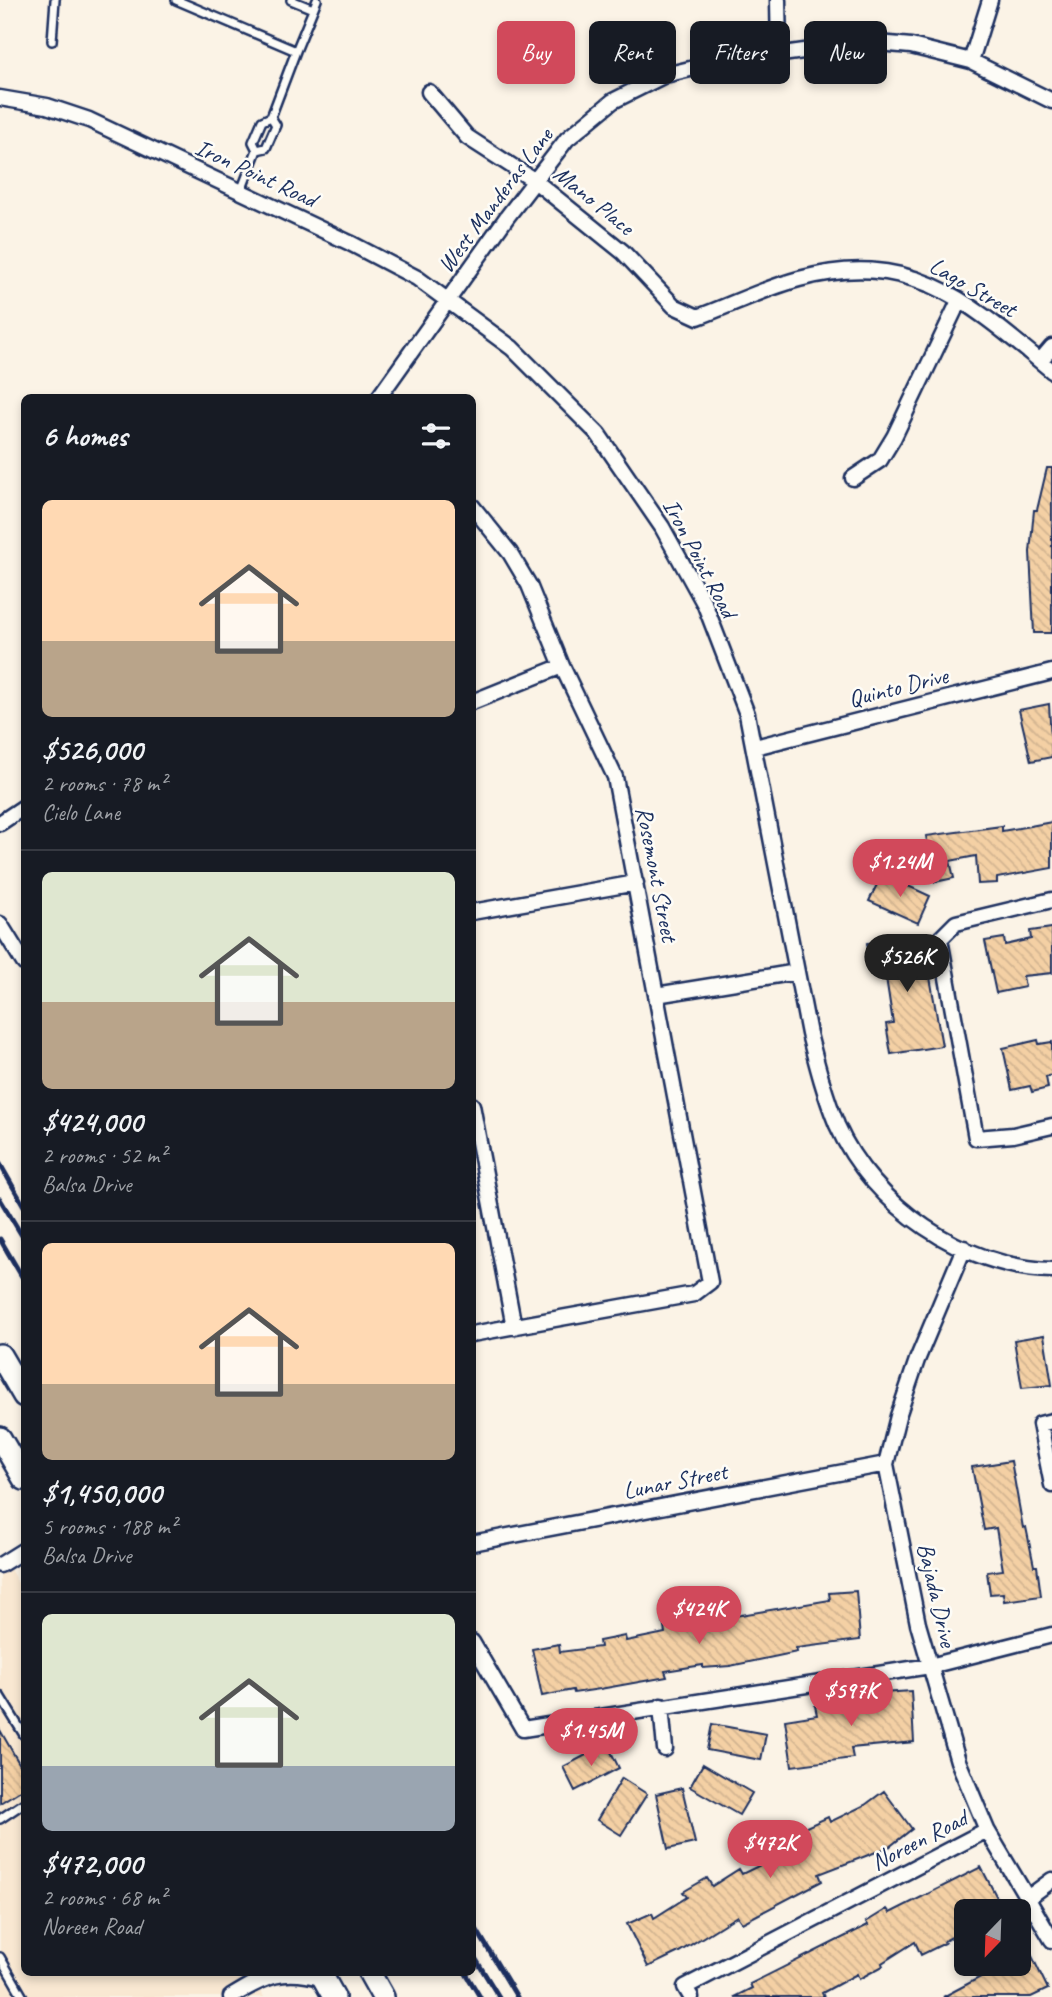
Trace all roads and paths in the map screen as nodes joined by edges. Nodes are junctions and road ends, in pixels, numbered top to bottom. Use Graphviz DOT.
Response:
graph roads {
  1 [pos="55,0"];
  2 [pos="176,0"];
  3 [pos="291,0"];
  4 [pos="317,0"];
  5 [pos="778,0"];
  6 [pos="990,0"];
  7 [pos="313,9"];
  8 [pos="778,21"];
  9 [pos="52,41"];
  10 [pos="296,51"];
  11 [pos="790,53"];
  12 [pos="971,61"];
  13 [pos="690,69"];
  14 [pos="429,92"];
  15 [pos="0,98"];
  16 [pos="1052,101"];
  17 [pos="271,117"];
  18 [pos="257,150"];
  19 [pos="535,181"];
  20 [pos="241,191"];
  21 [pos="449,299"];
  22 [pos="959,301"];
  23 [pos="698,317"];
  24 [pos="1052,347"];
  25 [pos="1040,361"];
  26 [pos="1052,371"];
  27 [pos="381,394"];
  28 [pos="853,478"];
  29 [pos="476,511"];
  30 [pos="562,666"];
  31 [pos="1052,672"];
  32 [pos="476,700"];
  33 [pos="755,747"];
  34 [pos="21,809"];
  35 [pos="0,823"];
  36 [pos="636,883"];
  37 [pos="1052,900"];
  38 [pos="476,911"];
  39 [pos="0,924"];
  40 [pos="21,957"];
  41 [pos="797,972"];
  42 [pos="656,995"];
  43 [pos="1052,1125"];
  44 [pos="476,1126"];
  45 [pos="964,1248"];
  46 [pos="1052,1270"];
  47 [pos="514,1327"];
  48 [pos="476,1333"];
  49 [pos="0,1355"];
  50 [pos="21,1391"];
  51 [pos="1046,1423"];
  52 [pos="0,1438"];
  53 [pos="886,1464"];
  54 [pos="21,1474"];
  55 [pos="1052,1485"];
  56 [pos="476,1541"];
  57 [pos="21,1552"];
  58 [pos="0,1566"];
  59 [pos="1052,1634"];
  60 [pos="476,1649"];
  61 [pos="930,1665"];
  62 [pos="0,1696"];
  63 [pos="661,1706"];
  64 [pos="21,1730"];
  65 [pos="665,1749"];
  66 [pos="21,1805"];
  67 [pos="0,1819"];
  68 [pos="987,1830"];
  69 [pos="1052,1880"];
  70 [pos="1029,1897"];
  71 [pos="1052,1940"];
  72 [pos="0,1957"];
  73 [pos="262,1976"];
  74 [pos="371,1976"];
  75 [pos="688,1992"];
  76 [pos="23,1997"];
  77 [pos="231,1997"];
  78 [pos="383,1997"];
  1 -- 9 [label="lane"];
  2 -- 10 [label="lane"];
  3 -- 7 [label="lane"];
  4 -- 7 [label="lane"];
  5 -- 8 [label="street"];
  6 -- 12 [label="street"];
  7 -- 10 [label="lane"];
  10 -- 17 [label="lane"];
  11 -- 12 [label="street, West Manderas Lane"];
  12 -- 16 [label="street, West Manderas Lane"];
  13 -- 19 [label="street, West Manderas Lane"];
  14 -- 19 [label="street, Mano Place"];
  15 -- 20 [label="street, Iron Point Road"];
  17 -- 18 [label="lane"];
  17 -- 18 [label="lane"];
  18 -- 20 [label="lane"];
  19 -- 21 [label="street, West Manderas Lane"];
  19 -- 23 [label="street, Mano Place"];
  20 -- 21 [label="street, Iron Point Road"];
  21 -- 27 [label="street, West Manderas Lane"];
  21 -- 33 [label="street, Iron Point Road"];
  22 -- 23 [label="street, Lago Street"];
  22 -- 25 [label="street, Lago Street"];
  22 -- 28 [label="street"];
  24 -- 25 [label="street"];
  25 -- 26 [label="street, Lago Street"];
  29 -- 30 [label="street, Rosemont Street"];
  30 -- 32 [label="street"];
  30 -- 36 [label="street, Rosemont Street"];
  31 -- 33 [label="street, Quinto Drive"];
  33 -- 41 [label="street, Iron Point Road"];
  34 -- 35 [label="street"];
  36 -- 38 [label="street"];
  36 -- 42 [label="street, Rosemont Street"];
  37 -- 43 [label="street"];
  39 -- 40 [label="street"];
  41 -- 42 [label="street"];
  41 -- 45 [label="street, Iron Point Road"];
  42 -- 47 [label="street, Rosemont Street"];
  44 -- 47 [label="street"];
  45 -- 46 [label="street, Iron Point Road"];
  45 -- 53 [label="street, Bajada Drive"];
  47 -- 48 [label="street"];
  49 -- 50 [label="main road"];
  51 -- 55 [label="street"];
  52 -- 54 [label="main road"];
  53 -- 56 [label="street, Lunar Street"];
  53 -- 61 [label="street, Bajada Drive"];
  57 -- 58 [label="street"];
  59 -- 61 [label="street"];
  60 -- 63 [label="street"];
  61 -- 63 [label="street"];
  61 -- 68 [label="street, Bajada Drive"];
  62 -- 64 [label="lane"];
  63 -- 65 [label="street"];
  66 -- 67 [label="lane"];
  68 -- 70 [label="street, Bajada Drive"];
  68 -- 75 [label="street, Noreen Road"];
  69 -- 70 [label="street"];
  70 -- 71 [label="street, Bajada Drive"];
  72 -- 76 [label="lane"];
  73 -- 77 [label="street"];
  74 -- 78 [label="main road"];
}
